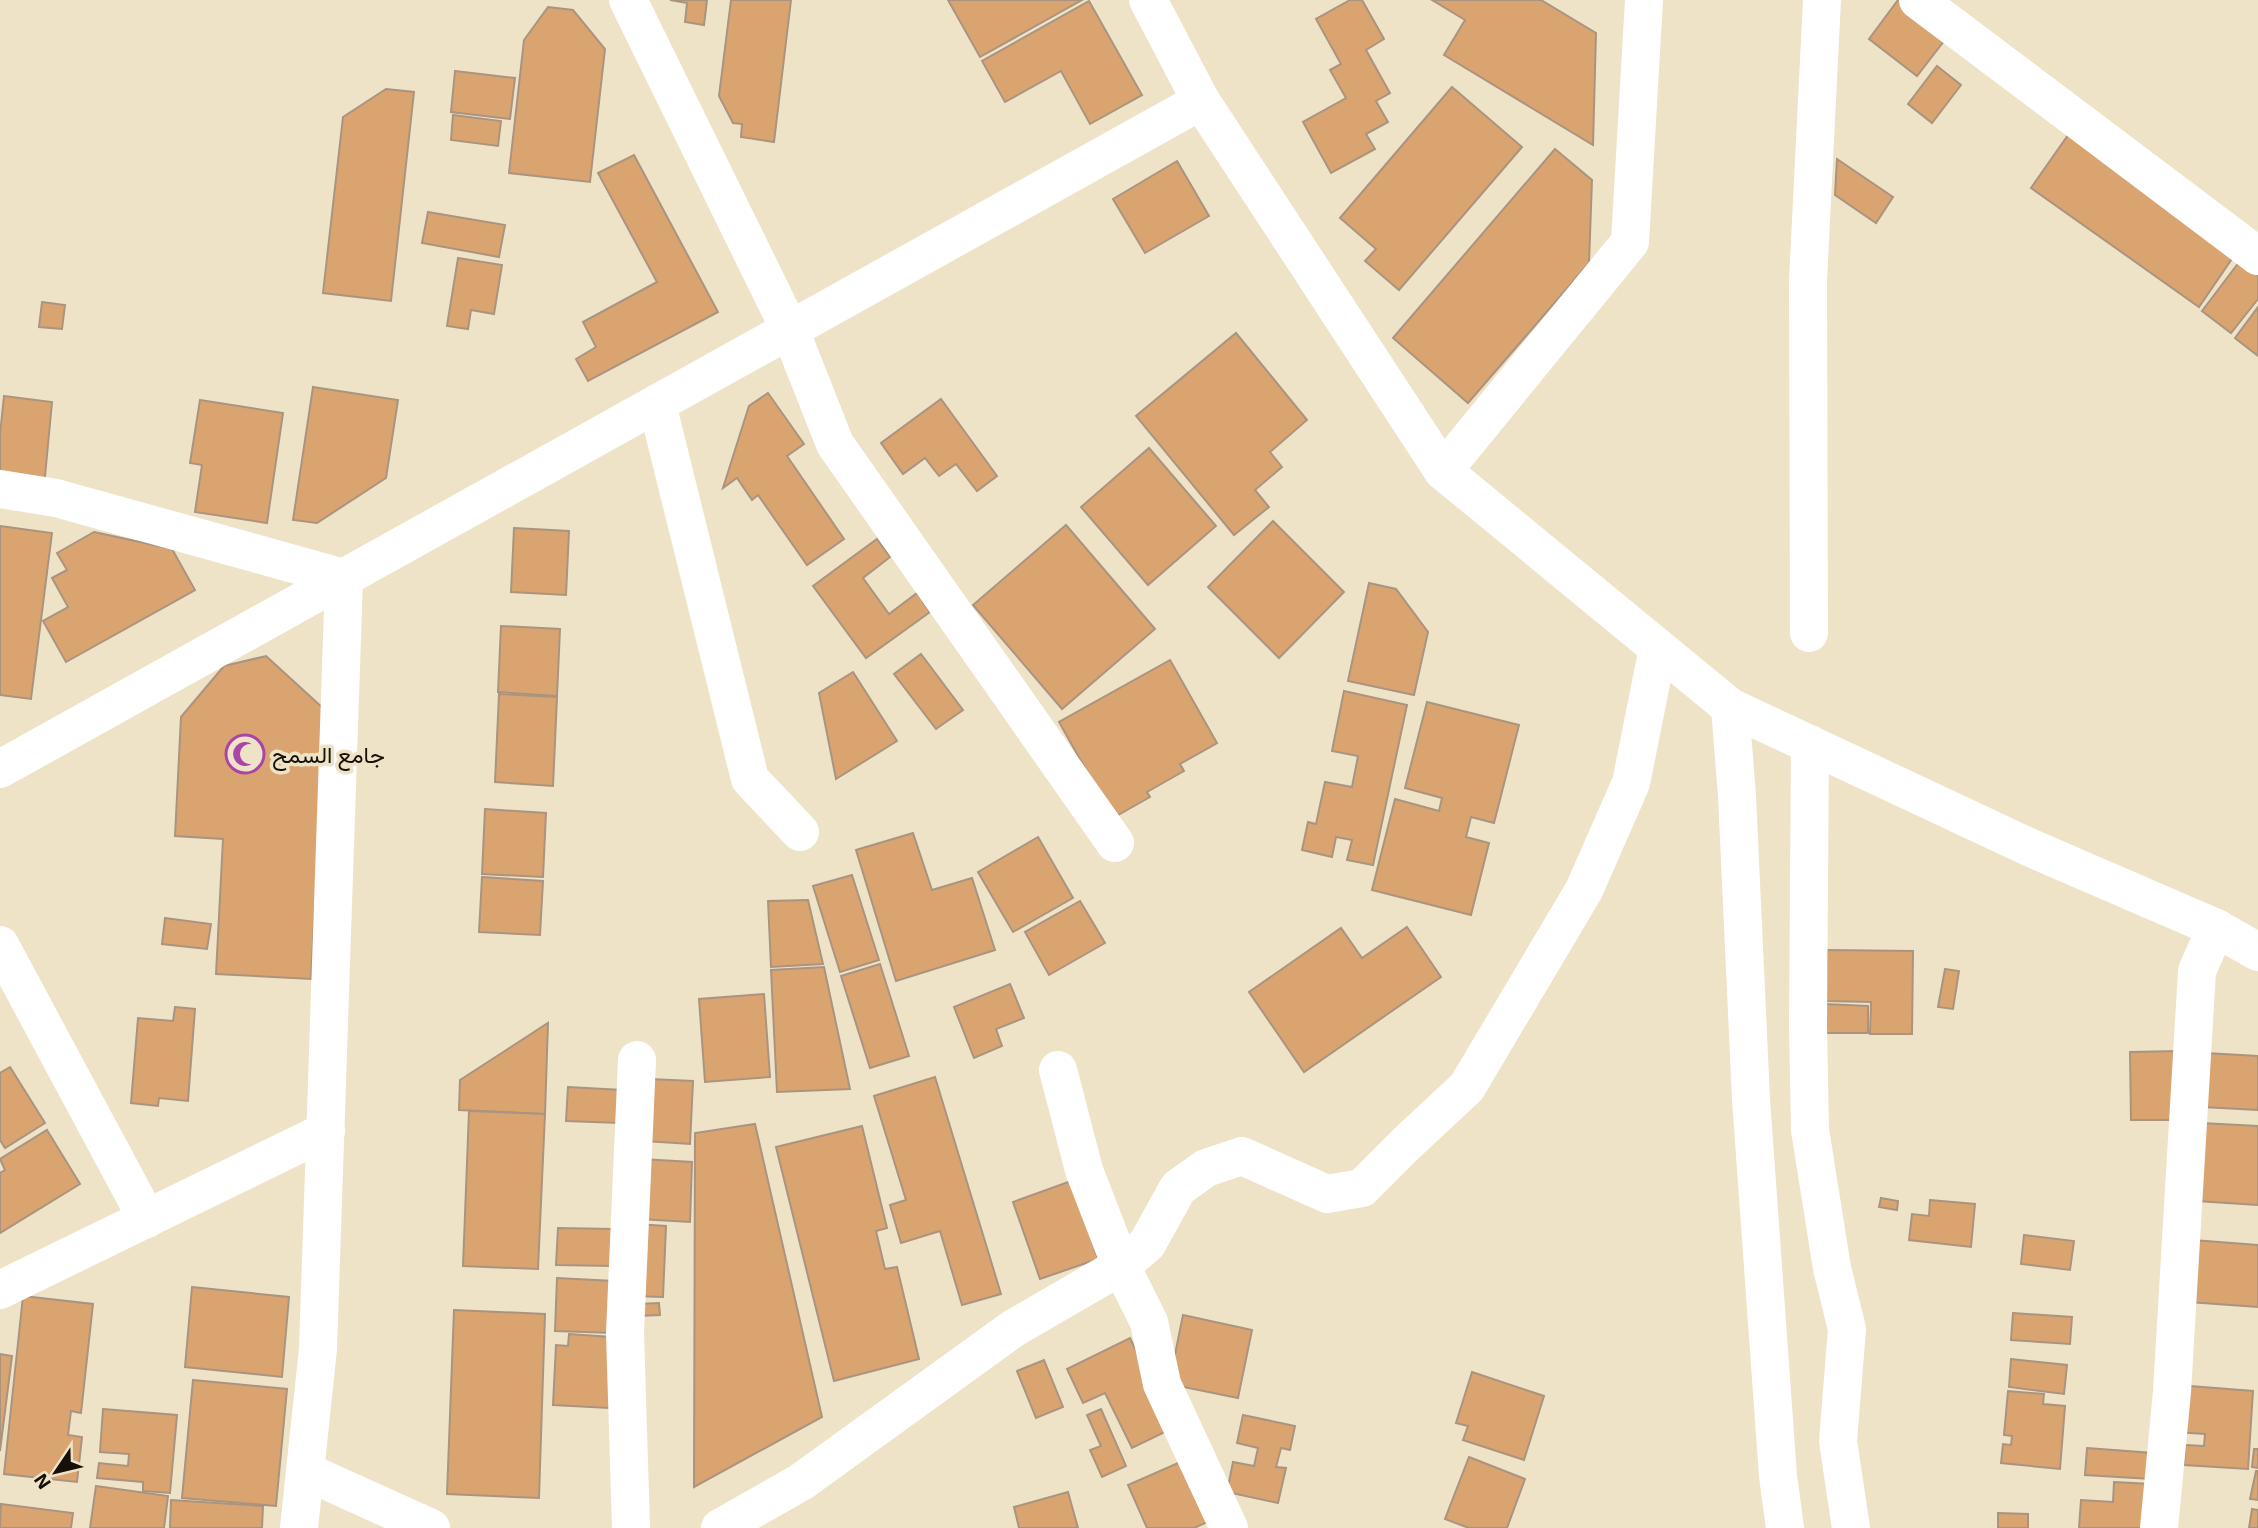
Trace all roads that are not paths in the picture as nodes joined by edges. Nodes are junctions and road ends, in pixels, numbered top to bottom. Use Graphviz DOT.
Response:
graph roads {
  1 [pos="628,0"];
  2 [pos="1148,0"];
  3 [pos="1644,0"];
  4 [pos="1822,0"];
  5 [pos="1918,0"];
  6 [pos="1201,101"];
  7 [pos="2258,256"];
  8 [pos="790,330"];
  9 [pos="657,404"];
  10 [pos="1443,471"];
  11 [pos="0,489"];
  12 [pos="344,578"];
  13 [pos="1808,633"];
  14 [pos="1658,648"];
  15 [pos="1730,707"];
  16 [pos="1810,744"];
  17 [pos="0,769"];
  18 [pos="800,832"];
  19 [pos="1115,843"];
  20 [pos="2216,928"];
  21 [pos="0,945"];
  22 [pos="2258,952"];
  23 [pos="637,1060"];
  24 [pos="1058,1070"];
  25 [pos="1751,1099"];
  26 [pos="1810,1130"];
  27 [pos="326,1131"];
  28 [pos="146,1219"];
  29 [pos="1121,1266"];
  30 [pos="0,1290"];
  31 [pos="305,1471"];
  32 [pos="299,1528"];
  33 [pos="431,1528"];
  34 [pos="631,1528"];
  35 [pos="720,1528"];
  36 [pos="1229,1528"];
  37 [pos="1785,1528"];
  38 [pos="1851,1528"];
  39 [pos="2159,1528"];
  1 -- 8 [label="street"];
  2 -- 6 [label="street"];
  3 -- 10 [label="street"];
  4 -- 13 [label="street"];
  5 -- 7 [label="street"];
  6 -- 8 [label="street"];
  6 -- 10 [label="street"];
  8 -- 9 [label="street"];
  8 -- 19 [label="street"];
  9 -- 12 [label="street"];
  9 -- 18 [label="street"];
  10 -- 14 [label="street"];
  11 -- 12 [label="street"];
  12 -- 17 [label="street"];
  12 -- 27 [label="street"];
  14 -- 15 [label="street"];
  14 -- 29 [label="street"];
  15 -- 16 [label="street"];
  15 -- 25 [label="street"];
  16 -- 20 [label="street"];
  16 -- 26 [label="street"];
  20 -- 22 [label="street"];
  20 -- 39 [label="street"];
  21 -- 28 [label="street"];
  23 -- 34 [label="street"];
  24 -- 29 [label="street"];
  25 -- 26 [label="street"];
  25 -- 37 [label="street"];
  26 -- 38 [label="street"];
  27 -- 28 [label="street"];
  27 -- 31 [label="street"];
  28 -- 30 [label="street"];
  29 -- 35 [label="street"];
  29 -- 36 [label="street"];
  31 -- 32 [label="street"];
  31 -- 33 [label="street"];
}
